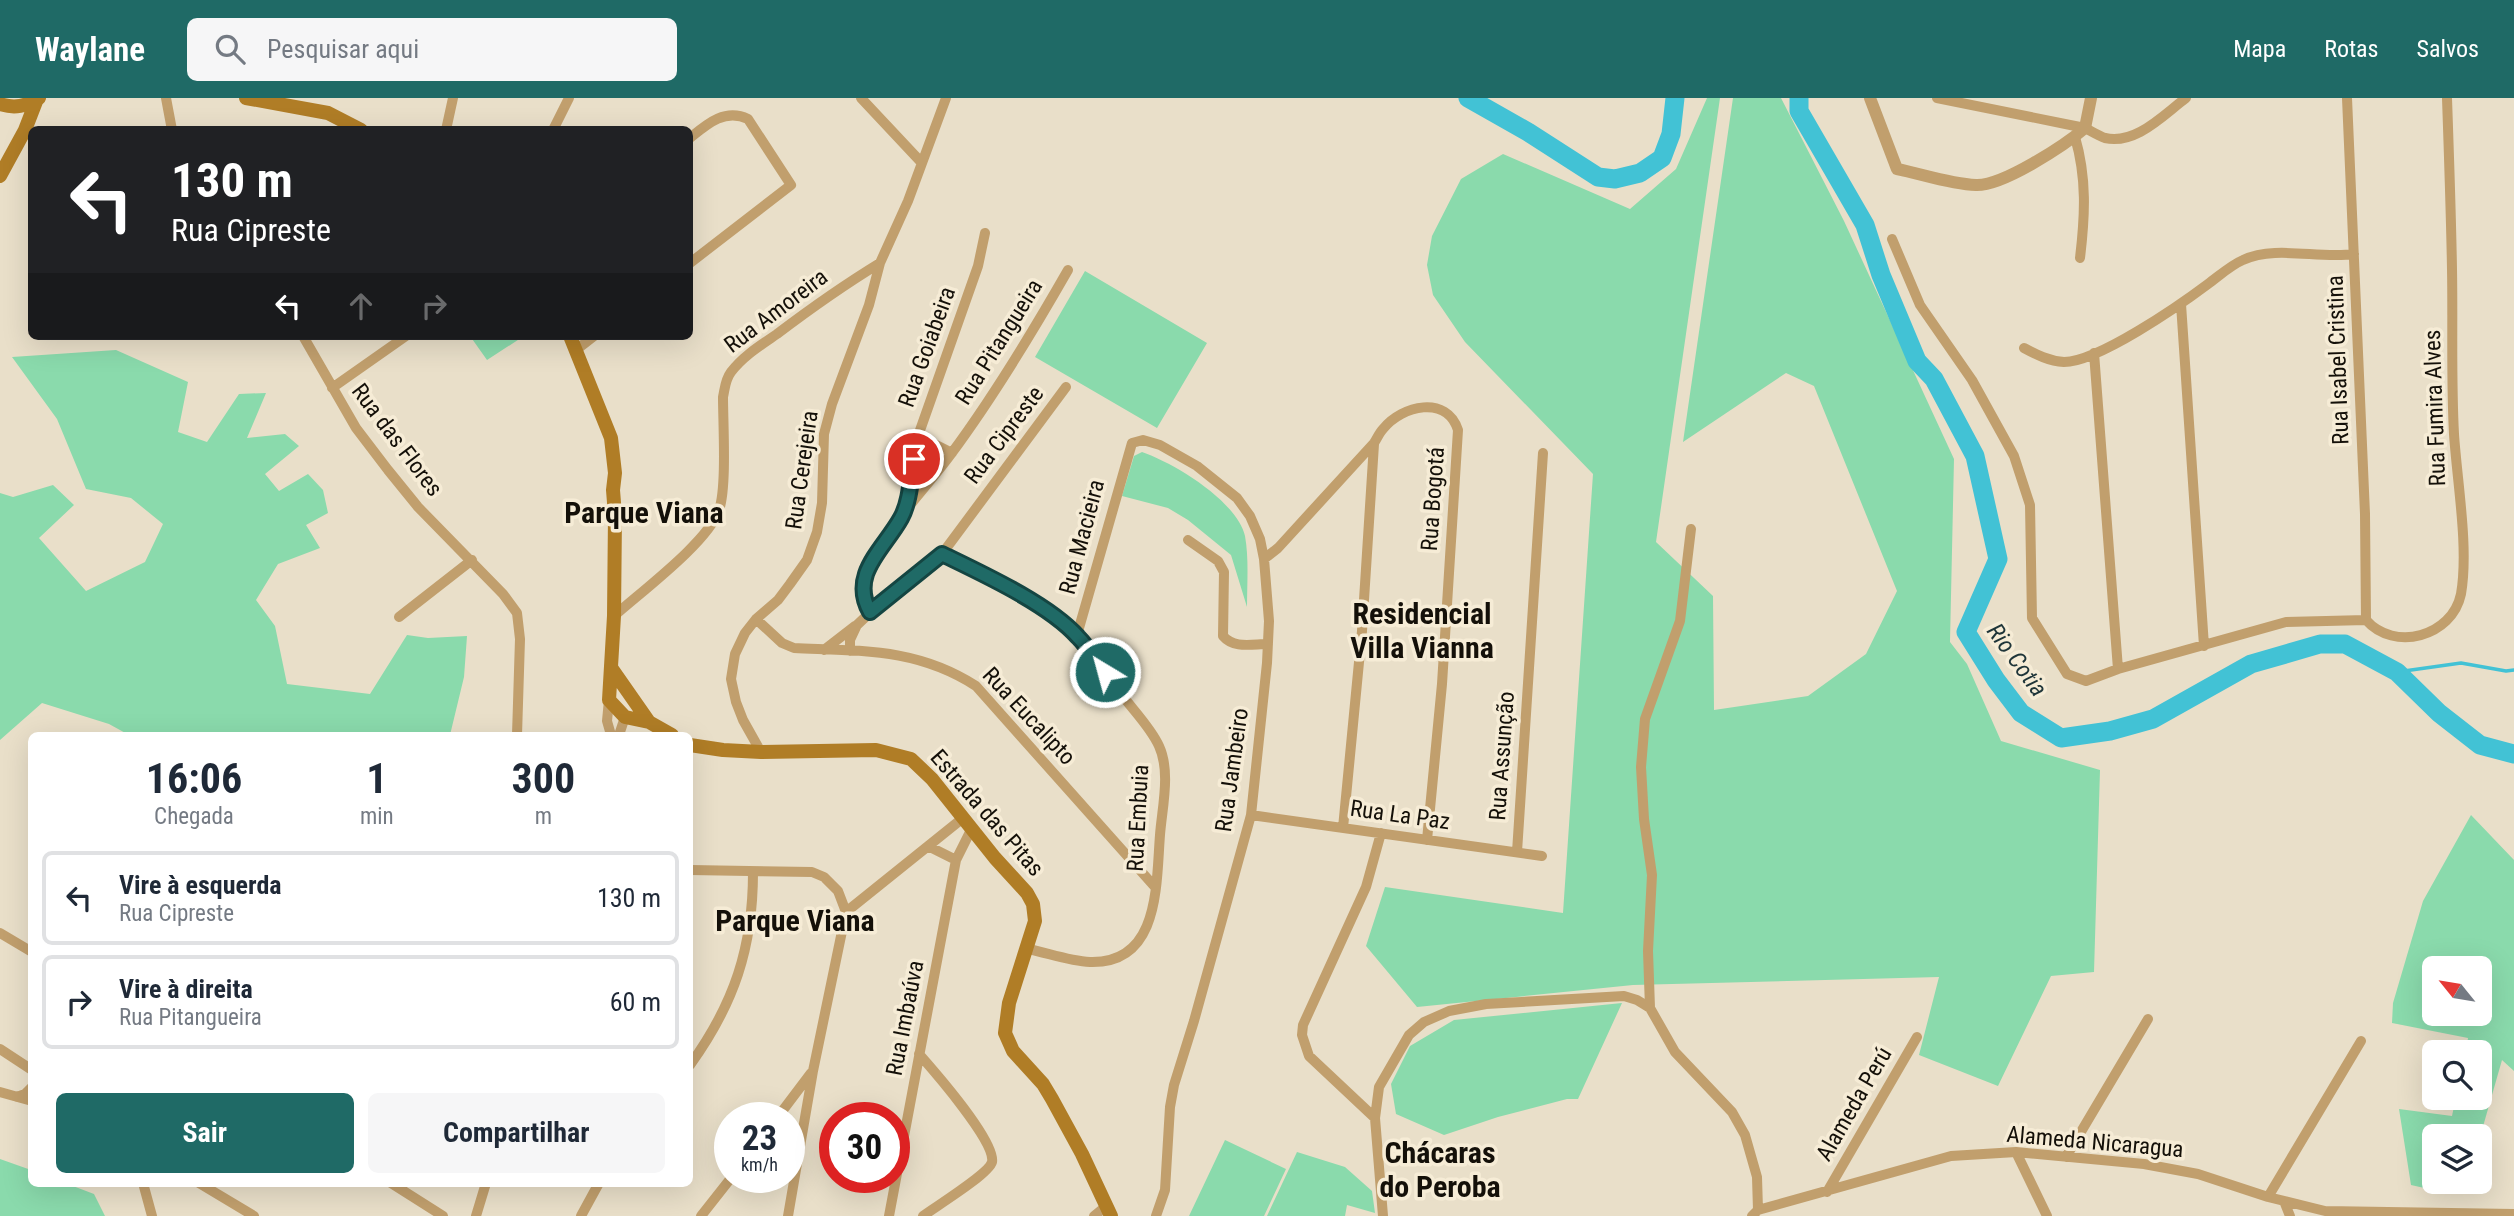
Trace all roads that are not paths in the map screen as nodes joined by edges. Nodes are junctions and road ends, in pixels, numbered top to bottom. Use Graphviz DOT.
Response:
graph roads {
  1 [pos="166,98"];
  2 [pos="246,98"];
  3 [pos="453,98"];
  4 [pos="569,98"];
  5 [pos="861,98"];
  6 [pos="946,98"];
  7 [pos="1870,98"];
  8 [pos="1937,98"];
  9 [pos="2091,98"];
  10 [pos="2186,98"];
  11 [pos="2347,98"];
  12 [pos="2447,98"];
  13 [pos="38,99"];
  14 [pos="285,101"];
  15 [pos="0,104"];
  16 [pos="171,126"];
  17 [pos="353,126"];
  18 [pos="447,126"];
  19 [pos="555,126"];
  20 [pos="2080,132"];
  21 [pos="693,136"];
  22 [pos="921,162"];
  23 [pos="0,176"];
  24 [pos="985,233"];
  25 [pos="1892,239"];
  26 [pos="2354,254"];
  27 [pos="2080,258"];
  28 [pos="693,261"];
  29 [pos="880,263"];
  30 [pos="1068,270"];
  31 [pos="2181,304"];
  32 [pos="305,340"];
  33 [pos="400,340"];
  34 [pos="573,343"];
  35 [pos="2024,348"];
  36 [pos="2094,354"];
  37 [pos="1066,387"];
  38 [pos="332,388"];
  39 [pos="918,436"];
  40 [pos="1374,443"];
  41 [pos="1128,450"];
  42 [pos="951,453"];
  43 [pos="1543,453"];
  44 [pos="902,517"];
  45 [pos="1691,529"];
  46 [pos="1188,540"];
  47 [pos="942,554"];
  48 [pos="1264,559"];
  49 [pos="472,560"];
  50 [pos="870,612"];
  51 [pos="614,616"];
  52 [pos="399,617"];
  53 [pos="756,619"];
  54 [pos="2366,620"];
  55 [pos="857,625"];
  56 [pos="1077,635"];
  57 [pos="1268,644"];
  58 [pos="2204,646"];
  59 [pos="824,650"];
  60 [pos="850,651"];
  61 [pos="612,669"];
  62 [pos="2118,669"];
  63 [pos="627,693"];
  64 [pos="610,694"];
  65 [pos="625,717"];
  66 [pos="607,721"];
  67 [pos="649,722"];
  68 [pos="517,732"];
  69 [pos="602,732"];
  70 [pos="610,732"];
  71 [pos="620,732"];
  72 [pos="667,732"];
  73 [pos="693,745"];
  74 [pos="761,752"];
  75 [pos="1251,815"];
  76 [pos="967,824"];
  77 [pos="1343,828"];
  78 [pos="1381,833"];
  79 [pos="1427,839"];
  80 [pos="928,846"];
  81 [pos="1517,852"];
  82 [pos="1542,856"];
  83 [pos="956,860"];
  84 [pos="693,870"];
  85 [pos="752,872"];
  86 [pos="1155,887"];
  87 [pos="846,912"];
  88 [pos="0,933"];
  89 [pos="1028,949"];
  90 [pos="28,950"];
  91 [pos="1650,1008"];
  92 [pos="2148,1019"];
  93 [pos="1917,1037"];
  94 [pos="2361,1041"];
  95 [pos="0,1049"];
  96 [pos="919,1054"];
  97 [pos="693,1061"];
  98 [pos="28,1067"];
  99 [pos="813,1071"];
  100 [pos="28,1091"];
  101 [pos="0,1092"];
  102 [pos="17,1097"];
  103 [pos="28,1100"];
  104 [pos="789,1102"];
  105 [pos="805,1116"];
  106 [pos="1375,1118"];
  107 [pos="2016,1152"];
  108 [pos="2066,1157"];
  109 [pos="144,1187"];
  110 [pos="206,1187"];
  111 [pos="397,1187"];
  112 [pos="485,1187"];
  113 [pos="596,1187"];
  114 [pos="1827,1192"];
  115 [pos="719,1193"];
  116 [pos="792,1193"];
  117 [pos="2268,1197"];
  118 [pos="2284,1201"];
  119 [pos="1103,1213"];
  120 [pos="1755,1213"];
  121 [pos="2514,1214"];
  122 [pos="152,1216"];
  123 [pos="254,1216"];
  124 [pos="443,1216"];
  125 [pos="476,1216"];
  126 [pos="581,1216"];
  127 [pos="701,1216"];
  128 [pos="788,1216"];
  129 [pos="889,1216"];
  130 [pos="923,1216"];
  131 [pos="1156,1216"];
  132 [pos="1383,1216"];
  133 [pos="2047,1216"];
  134 [pos="2290,1216"];
  1 -- 16 [label="street"];
  2 -- 14 [label="main road"];
  3 -- 18 [label="street"];
  4 -- 19 [label="street"];
  5 -- 22 [label="street"];
  6 -- 22 [label="street, Rua Cerejeira"];
  7 -- 20 [label="street"];
  8 -- 20 [label="street"];
  9 -- 20 [label="street"];
  10 -- 20 [label="street"];
  11 -- 26 [label="street, Rua Isabel Cristina"];
  12 -- 54 [label="street, Rua Fumira Alves"];
  13 -- 15 [label="main road"];
  13 -- 23 [label="main road"];
  14 -- 17 [label="main road"];
  20 -- 27 [label="street"];
  21 -- 28 [label="street"];
  22 -- 29 [label="street, Rua Cerejeira"];
  24 -- 39 [label="street, Rua Goiabeira"];
  25 -- 62 [label="street"];
  26 -- 31 [label="street"];
  26 -- 54 [label="street, Rua Isabel Cristina"];
  29 -- 51 [label="street, Rua Amoreira"];
  29 -- 53 [label="street, Rua Cerejeira"];
  30 -- 42 [label="street, Rua Pitangueira"];
  31 -- 36 [label="street"];
  31 -- 58 [label="street"];
  32 -- 38 [label="street, Rua das Flores"];
  33 -- 38 [label="street"];
  34 -- 51 [label="main road"];
  35 -- 36 [label="street"];
  36 -- 62 [label="street"];
  37 -- 47 [label="street, Rua Cipreste"];
  38 -- 49 [label="street, Rua das Flores"];
  39 -- 42 [label="street"];
  39 -- 44 [label="street, Rua Goiabeira"];
  40 -- 48 [label="street, Rua Bogotá"];
  40 -- 77 [label="street"];
  40 -- 79 [label="street, Rua Bogotá"];
  41 -- 48 [label="street, Rua Jambeiro"];
  41 -- 56 [label="street, Rua Macieira"];
  42 -- 44 [label="street, Rua Pitangueira"];
  43 -- 81 [label="street, Rua Assunção"];
  44 -- 50 [label="street, Rua Pitangueira"];
  45 -- 91 [label="street"];
  46 -- 57 [label="street"];
  47 -- 50 [label="street, Rua Cipreste"];
  47 -- 56 [label="street, Rua Embuia"];
  48 -- 57 [label="street, Rua Jambeiro"];
  49 -- 52 [label="street"];
  49 -- 68 [label="street, Rua das Flores"];
  50 -- 55 [label="street, Rua Cipreste"];
  51 -- 61 [label="main road"];
  53 -- 59 [label="street, Rua Eucalipto"];
  53 -- 74 [label="street, Rua Cerejeira"];
  54 -- 58 [label="street"];
  55 -- 59 [label="street, Rua Cipreste"];
  55 -- 60 [label="street, Rua Cipreste"];
  56 -- 86 [label="street, Rua Embuia"];
  57 -- 75 [label="street, Rua Jambeiro"];
  58 -- 62 [label="street"];
  59 -- 60 [label="street, Rua Eucalipto"];
  60 -- 86 [label="street, Rua Eucalipto"];
  61 -- 63 [label="main road"];
  61 -- 64 [label="main road"];
  63 -- 64 [label="main road"];
  63 -- 65 [label="main road"];
  63 -- 67 [label="main road"];
  64 -- 65 [label="main road"];
  64 -- 66 [label="street"];
  65 -- 67 [label="main road"];
  65 -- 71 [label="street"];
  66 -- 69 [label="street"];
  66 -- 70 [label="street"];
  67 -- 72 [label="main road"];
  73 -- 74 [label="main road, Estrada das Pitas"];
  74 -- 76 [label="main road, Estrada das Pitas"];
  75 -- 77 [label="street, Rua La Paz"];
  75 -- 131 [label="street, Rua Jambeiro"];
  76 -- 80 [label="street"];
  76 -- 83 [label="street, Rua Imbaúva"];
  76 -- 89 [label="main road, Estrada das Pitas"];
  77 -- 78 [label="street, Rua La Paz"];
  78 -- 79 [label="street, Rua La Paz"];
  78 -- 106 [label="street"];
  79 -- 81 [label="street, Rua La Paz"];
  80 -- 83 [label="street"];
  80 -- 87 [label="street"];
  81 -- 82 [label="street, Rua La Paz"];
  83 -- 96 [label="street, Rua Imbaúva"];
  84 -- 85 [label="street"];
  85 -- 87 [label="street"];
  85 -- 97 [label="street"];
  86 -- 89 [label="street, Rua Embuia"];
  87 -- 99 [label="street"];
  88 -- 90 [label="street"];
  89 -- 119 [label="main road, Estrada das Pitas"];
  91 -- 106 [label="street"];
  91 -- 120 [label="street"];
  92 -- 108 [label="street"];
  93 -- 114 [label="street, Alameda Perú"];
  94 -- 117 [label="street"];
  95 -- 98 [label="street"];
  96 -- 129 [label="street, Rua Imbaúva"];
  96 -- 130 [label="street"];
  99 -- 104 [label="street"];
  99 -- 105 [label="street"];
  100 -- 102 [label="street"];
  101 -- 102 [label="street"];
  102 -- 103 [label="street"];
  106 -- 132 [label="street"];
  107 -- 108 [label="street, Alameda Nicaragua"];
  107 -- 114 [label="street, Alameda Nicaragua"];
  107 -- 133 [label="street"];
  108 -- 117 [label="street, Alameda Nicaragua"];
  109 -- 122 [label="street"];
  110 -- 123 [label="street"];
  111 -- 124 [label="street"];
  112 -- 125 [label="street"];
  113 -- 126 [label="street"];
  114 -- 120 [label="street, Alameda Nicaragua"];
  115 -- 127 [label="street"];
  116 -- 128 [label="street"];
  117 -- 118 [label="street, Alameda Nicaragua"];
  118 -- 121 [label="street, Alameda Nicaragua"];
  118 -- 134 [label="street"];
}
